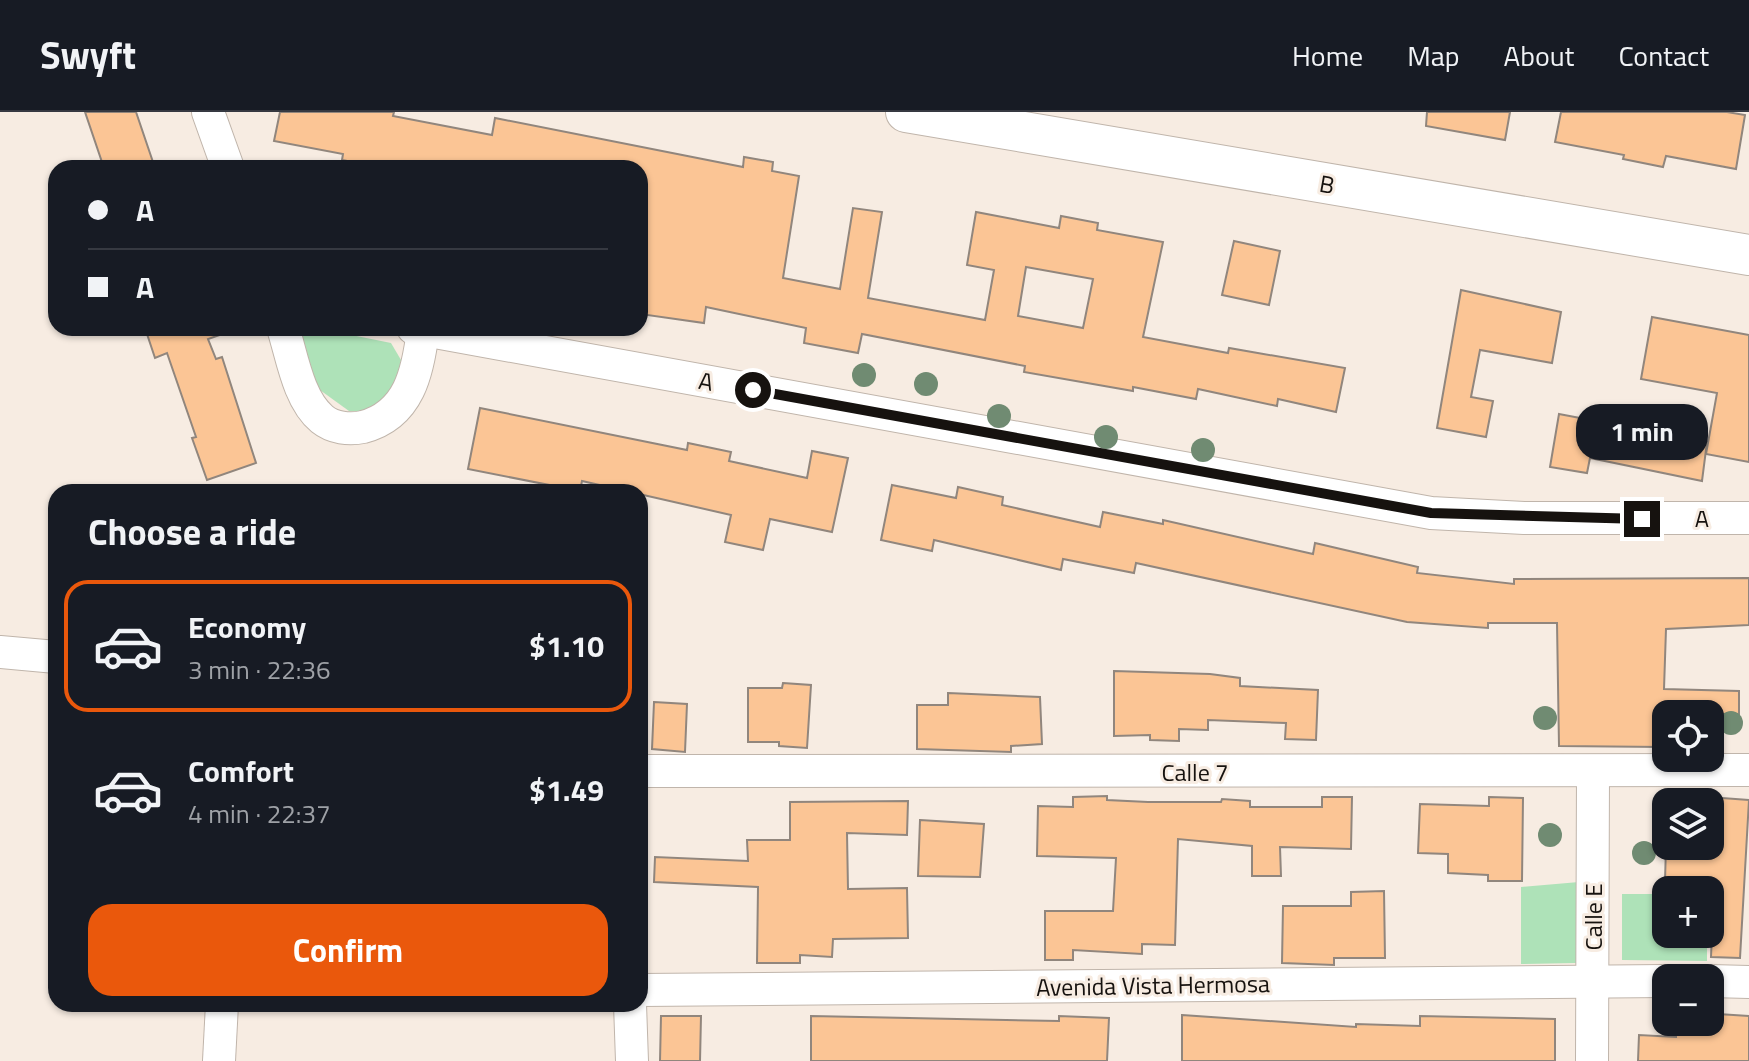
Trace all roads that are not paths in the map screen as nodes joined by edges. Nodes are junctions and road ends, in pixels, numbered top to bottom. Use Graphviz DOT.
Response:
graph roads {
  1 [pos="208,112"];
  2 [pos="906,112"];
  3 [pos="225,160"];
  4 [pos="1749,255"];
  5 [pos="286,336"];
  6 [pos="418,336"];
  7 [pos="457,336"];
  8 [pos="1749,518"];
  9 [pos="0,652"];
  10 [pos="48,656"];
  11 [pos="1749,770"];
  12 [pos="648,771"];
  13 [pos="1593,773"];
  14 [pos="1593,980"];
  15 [pos="1652,981"];
  16 [pos="1724,981"];
  17 [pos="1749,982"];
  18 [pos="648,990"];
  19 [pos="222,1012"];
  20 [pos="630,1012"];
  21 [pos="219,1061"];
  22 [pos="632,1061"];
  23 [pos="1592,1061"];
  1 -- 3 [label="street"];
  2 -- 4 [label="street, B"];
  5 -- 6 [label="street, A"];
  7 -- 8 [label="street, A"];
  9 -- 10 [label="street"];
  11 -- 13 [label="street, Calle 7"];
  12 -- 13 [label="street, Calle 7"];
  13 -- 14 [label="street, Calle E"];
  14 -- 15 [label="street, Avenida Vista Hermosa"];
  14 -- 18 [label="street, Avenida Vista Hermosa"];
  14 -- 23 [label="street, Calle E"];
  16 -- 17 [label="street"];
  19 -- 21 [label="street"];
  20 -- 22 [label="street"];
}
